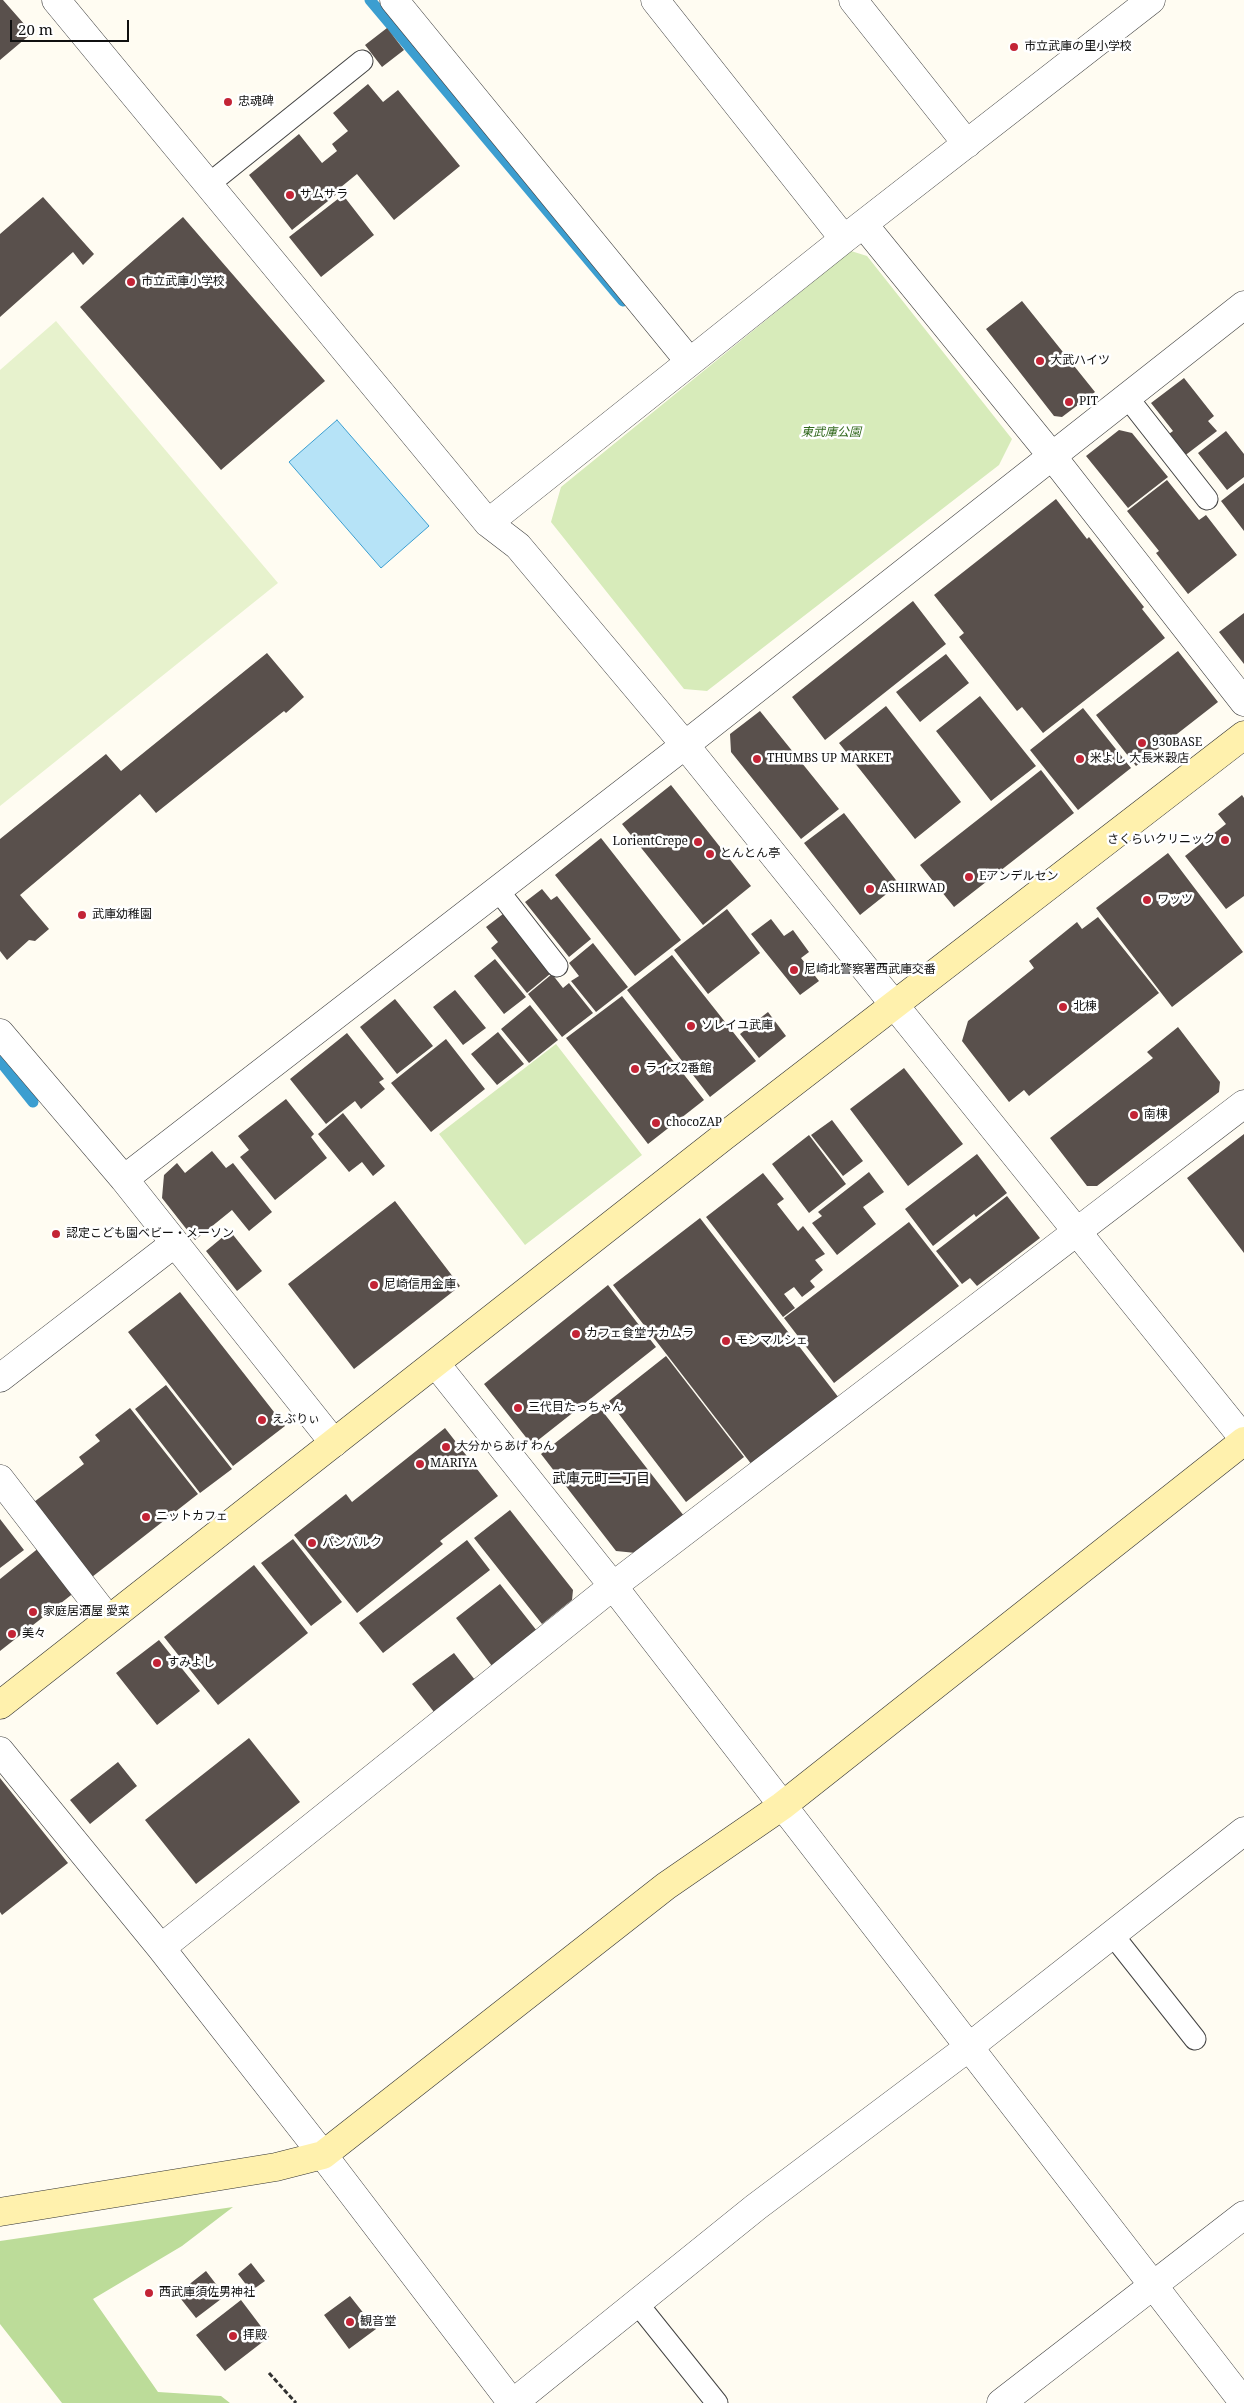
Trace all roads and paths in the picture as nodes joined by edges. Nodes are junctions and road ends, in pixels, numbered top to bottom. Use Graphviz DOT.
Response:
graph roads {
  1 [pos="394,0"];
  2 [pos="655,0"];
  3 [pos="853,0"];
  4 [pos="1152,0"];
  5 [pos="67,4"];
  6 [pos="362,61"];
  7 [pos="967,144"];
  8 [pos="209,184"];
  9 [pos="854,232"];
  10 [pos="1244,305"];
  11 [pos="690,361"];
  12 [pos="1127,397"];
  13 [pos="1052,456"];
  14 [pos="1207,499"];
  15 [pos="488,523"];
  16 [pos="1244,702"];
  17 [pos="1244,735"];
  18 [pos="686,746"];
  19 [pos="496,889"];
  20 [pos="557,966"];
  21 [pos="895,1004"];
  22 [pos="0,1033"];
  23 [pos="1244,1104"];
  24 [pos="124,1179"];
  25 [pos="1077,1232"];
  26 [pos="174,1243"];
  27 [pos="436,1364"];
  28 [pos="0,1378"];
  29 [pos="1244,1440"];
  30 [pos="334,1443"];
  31 [pos="0,1479"];
  32 [pos="613,1586"];
  33 [pos="108,1619"];
  34 [pos="0,1705"];
  35 [pos="0,1751"];
  36 [pos="782,1806"];
  37 [pos="1244,1831"];
  38 [pos="1112,1934"];
  39 [pos="162,1948"];
  40 [pos="1195,2039"];
  41 [pos="969,2048"];
  42 [pos="324,2155"];
  43 [pos="0,2212"];
  44 [pos="1244,2215"];
  45 [pos="1153,2285"];
  46 [pos="638,2304"];
  47 [pos="269,2373"];
  48 [pos="296,2403"];
  49 [pos="513,2403"];
  50 [pos="717,2403"];
  51 [pos="1001,2403"];
  52 [pos="1244,2403"];
  1 -- 11 [label="street"];
  2 -- 9 [label="street"];
  3 -- 7 [label="street"];
  4 -- 7 [label="street"];
  5 -- 8 [label="street"];
  6 -- 8 [label="lane"];
  7 -- 9 [label="street"];
  8 -- 15 [label="street"];
  9 -- 11 [label="street"];
  9 -- 13 [label="street"];
  10 -- 12 [label="street"];
  11 -- 15 [label="street"];
  12 -- 13 [label="street"];
  12 -- 14 [label="lane"];
  13 -- 16 [label="street"];
  13 -- 18 [label="street"];
  15 -- 18 [label="street"];
  17 -- 21 [label="street"];
  18 -- 19 [label="street"];
  18 -- 21 [label="street"];
  19 -- 20 [label="lane"];
  19 -- 24 [label="street"];
  21 -- 25 [label="street"];
  21 -- 27 [label="street"];
  22 -- 24 [label="street"];
  23 -- 25 [label="street"];
  24 -- 26 [label="street"];
  25 -- 29 [label="street"];
  25 -- 32 [label="street"];
  26 -- 28 [label="street"];
  26 -- 30 [label="street"];
  27 -- 30 [label="street"];
  27 -- 32 [label="street"];
  29 -- 36 [label="street"];
  30 -- 33 [label="street"];
  31 -- 33 [label="street"];
  32 -- 36 [label="street"];
  32 -- 39 [label="street"];
  33 -- 34 [label="street"];
  35 -- 39 [label="street"];
  36 -- 41 [label="street"];
  36 -- 42 [label="street"];
  37 -- 38 [label="street"];
  38 -- 40 [label="lane"];
  38 -- 41 [label="street"];
  39 -- 42 [label="street"];
  41 -- 45 [label="street"];
  41 -- 46 [label="street"];
  42 -- 43 [label="street"];
  42 -- 49 [label="street"];
  44 -- 45 [label="street"];
  45 -- 51 [label="street"];
  45 -- 52 [label="street"];
  46 -- 49 [label="street"];
  46 -- 50 [label="lane"];
  47 -- 48 [label="path"];
}
